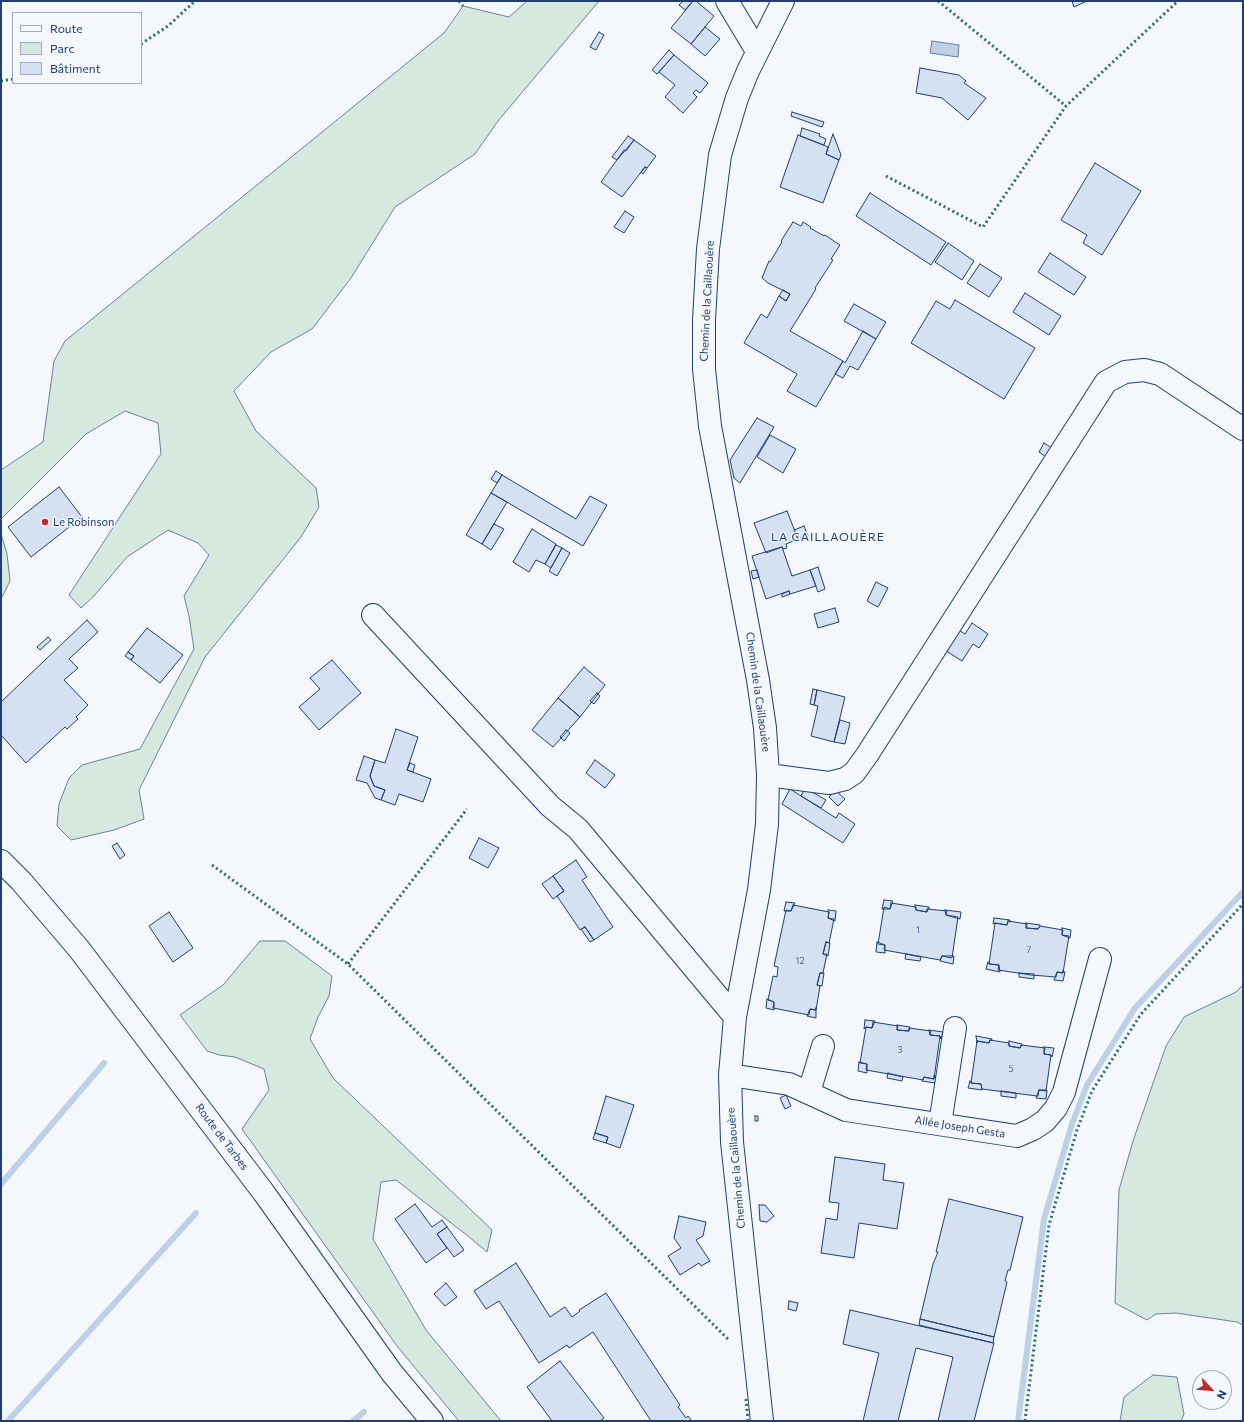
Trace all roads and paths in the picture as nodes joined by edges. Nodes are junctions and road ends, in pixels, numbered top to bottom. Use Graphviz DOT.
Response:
graph roads {
  1 [pos="727,1"];
  2 [pos="783,1"];
  3 [pos="757,51"];
  4 [pos="1243,430"];
  5 [pos="373,615"];
  6 [pos="768,775"];
  7 [pos="1,861"];
  8 [pos="1100,959"];
  9 [pos="735,1017"];
  10 [pos="956,1028"];
  11 [pos="823,1046"];
  12 [pos="730,1075"];
  13 [pos="810,1092"];
  14 [pos="940,1124"];
  15 [pos="432,1421"];
  16 [pos="762,1421"];
  1 -- 3 [label="street"];
  2 -- 3 [label="street, Chemin de la Caillaouère"];
  3 -- 6 [label="street, Chemin de la Caillaouère"];
  4 -- 6 [label="street"];
  5 -- 9 [label="street"];
  6 -- 9 [label="street, Chemin de la Caillaouère"];
  7 -- 15 [label="street, Route de Tarbes"];
  8 -- 14 [label="street, Allée Joseph Gesta"];
  9 -- 12 [label="street, Chemin de la Caillaouère"];
  10 -- 14 [label="street"];
  11 -- 13 [label="street"];
  12 -- 13 [label="street, Allée Joseph Gesta"];
  12 -- 16 [label="street, Chemin de la Caillaouère"];
  13 -- 14 [label="street, Allée Joseph Gesta"];
}
